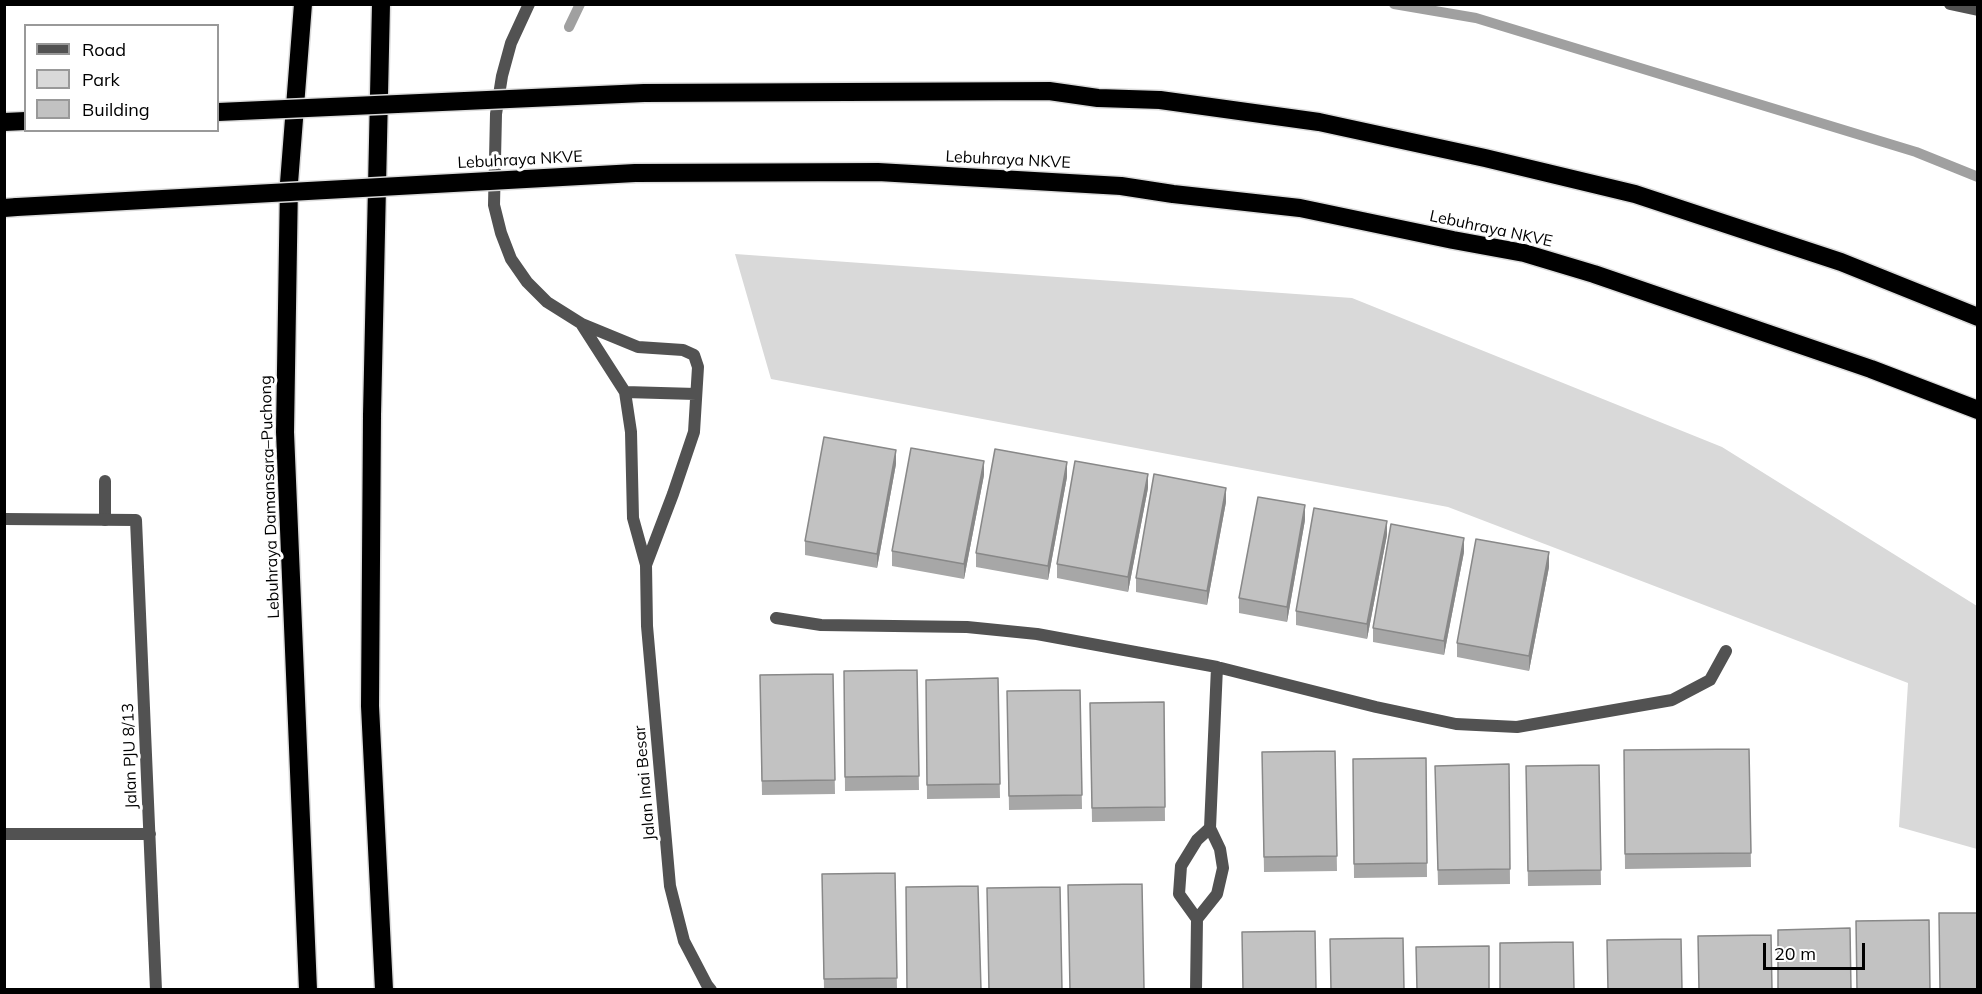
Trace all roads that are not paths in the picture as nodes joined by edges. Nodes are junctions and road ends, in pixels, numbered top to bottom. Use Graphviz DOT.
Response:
graph roads {
  1 [pos="303,4"];
  2 [pos="381,4"];
  3 [pos="529,4"];
  4 [pos="1950,4"];
  5 [pos="1977,10"];
  6 [pos="219,112"];
  7 [pos="24,121"];
  8 [pos="4,122"];
  9 [pos="11,207"];
  10 [pos="1977,317"];
  11 [pos="582,324"];
  12 [pos="625,392"];
  13 [pos="696,394"];
  14 [pos="1977,410"];
  15 [pos="105,481"];
  16 [pos="4,519"];
  17 [pos="105,520"];
  18 [pos="646,565"];
  19 [pos="776,618"];
  20 [pos="1726,651"];
  21 [pos="1217,667"];
  22 [pos="1210,828"];
  23 [pos="4,834"];
  24 [pos="150,834"];
  25 [pos="1197,919"];
  26 [pos="156,990"];
  27 [pos="308,990"];
  28 [pos="384,990"];
  29 [pos="711,990"];
  30 [pos="1196,990"];
  1 -- 27 [label="highway, Lebuhraya Damansara–Puchong"];
  2 -- 28 [label="highway"];
  3 -- 11 [label="street"];
  4 -- 5 [label="street"];
  6 -- 10 [label="highway, bridge"];
  7 -- 8 [label="highway"];
  9 -- 14 [label="highway, Lebuhraya NKVE, bridge"];
  11 -- 12 [label="street"];
  11 -- 13 [label="street"];
  12 -- 13 [label="street"];
  12 -- 18 [label="street"];
  13 -- 18 [label="street"];
  15 -- 17 [label="street"];
  16 -- 17 [label="street"];
  17 -- 24 [label="street, Jalan PJU 8/13"];
  18 -- 29 [label="street, Jalan Inai Besar"];
  19 -- 21 [label="street"];
  20 -- 21 [label="street"];
  21 -- 22 [label="street"];
  22 -- 25 [label="street"];
  22 -- 25 [label="street"];
  23 -- 24 [label="street"];
  24 -- 26 [label="street, Jalan PJU 8/13"];
  25 -- 30 [label="street"];
}
